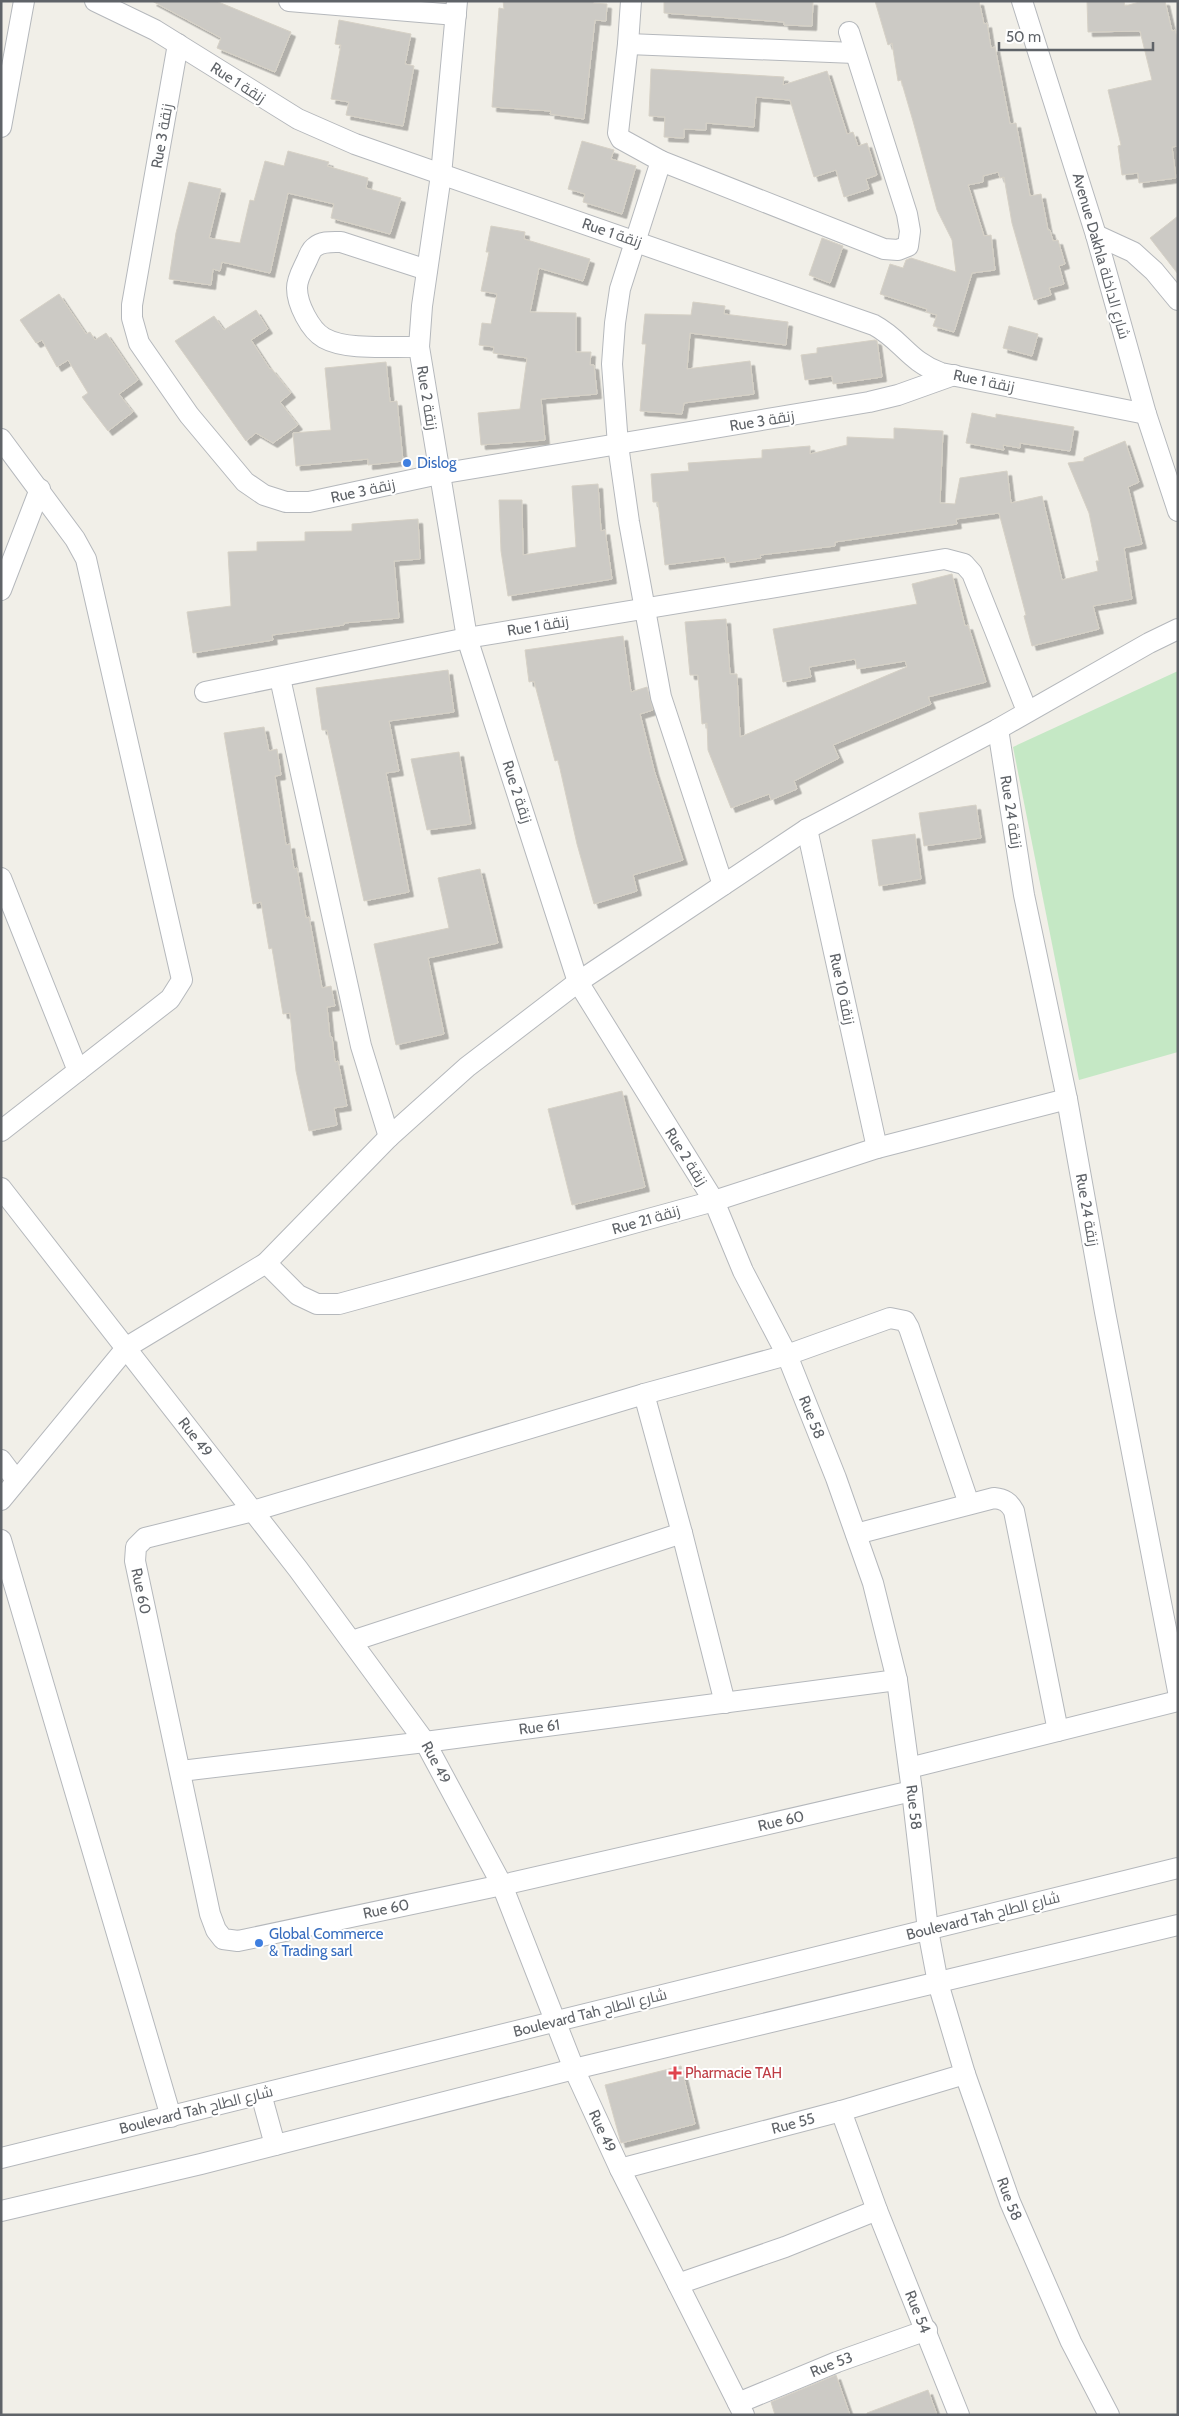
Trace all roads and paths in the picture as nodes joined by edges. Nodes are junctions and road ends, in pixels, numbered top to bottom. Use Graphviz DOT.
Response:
graph roads {
  1 [pos="24,1"];
  2 [pos="95,1"];
  3 [pos="289,1"];
  4 [pos="630,1"];
  5 [pos="1022,1"];
  6 [pos="456,8"];
  7 [pos="850,32"];
  8 [pos="178,44"];
  9 [pos="628,44"];
  10 [pos="856,53"];
  11 [pos="1,126"];
  12 [pos="661,161"];
  13 [pos="441,175"];
  14 [pos="1096,235"];
  15 [pos="636,241"];
  16 [pos="427,270"];
  17 [pos="1178,300"];
  18 [pos="419,347"];
  19 [pos="954,375"];
  20 [pos="1146,414"];
  21 [pos="1,439"];
  22 [pos="618,445"];
  23 [pos="439,474"];
  24 [pos="40,490"];
  25 [pos="1178,511"];
  26 [pos="1,590"];
  27 [pos="645,610"];
  28 [pos="1178,629"];
  29 [pos="467,638"];
  30 [pos="280,678"];
  31 [pos="205,692"];
  32 [pos="1027,711"];
  33 [pos="998,729"];
  34 [pos="807,830"];
  35 [pos="1,878"];
  36 [pos="723,884"];
  37 [pos="578,982"];
  38 [pos="78,1071"];
  39 [pos="1067,1099"];
  40 [pos="1,1131"];
  41 [pos="389,1137"];
  42 [pos="876,1148"];
  43 [pos="1,1188"];
  44 [pos="714,1201"];
  45 [pos="266,1263"];
  46 [pos="127,1347"];
  47 [pos="787,1355"];
  48 [pos="644,1394"];
  49 [pos="1,1460"];
  50 [pos="16,1480"];
  51 [pos="1,1500"];
  52 [pos="969,1504"];
  53 [pos="254,1511"];
  54 [pos="682,1533"];
  55 [pos="856,1534"];
  56 [pos="1,1540"];
  57 [pos="352,1641"];
  58 [pos="897,1680"];
  59 [pos="1178,1691"];
  60 [pos="1178,1701"];
  61 [pos="726,1703"];
  62 [pos="1058,1731"];
  63 [pos="425,1742"];
  64 [pos="909,1768"];
  65 [pos="181,1772"];
  66 [pos="912,1790"];
  67 [pos="1178,1868"];
  68 [pos="502,1885"];
  69 [pos="1178,1924"];
  70 [pos="928,1930"];
  71 [pos="938,1983"];
  72 [pos="555,2022"];
  73 [pos="574,2069"];
  74 [pos="965,2074"];
  75 [pos="261,2094"];
  76 [pos="841,2111"];
  77 [pos="171,2117"];
  78 [pos="275,2146"];
  79 [pos="1,2158"];
  80 [pos="620,2169"];
  81 [pos="876,2210"];
  82 [pos="1,2211"];
  83 [pos="678,2284"];
  84 [pos="927,2330"];
  85 [pos="741,2409"];
  86 [pos="959,2415"];
  87 [pos="1109,2415"];
  1 -- 11 [label="street"];
  2 -- 8 [label="street, Rue 1 زنقة"];
  3 -- 6 [label="street"];
  4 -- 9 [label="street"];
  5 -- 14 [label="street, Avenue Dakhla شارع الداخلة"];
  6 -- 13 [label="street, Rue 2 زنقة"];
  7 -- 10 [label="street"];
  8 -- 13 [label="street, Rue 1 زنقة"];
  8 -- 23 [label="street, Rue 3 زنقة"];
  9 -- 10 [label="street"];
  9 -- 12 [label="street"];
  10 -- 12 [label="street"];
  12 -- 15 [label="street"];
  13 -- 15 [label="street, Rue 1 زنقة"];
  13 -- 16 [label="street, Rue 2 زنقة"];
  14 -- 17 [label="street"];
  14 -- 20 [label="street, Avenue Dakhla شارع الداخلة"];
  15 -- 19 [label="street, Rue 1 زنقة"];
  15 -- 22 [label="street"];
  16 -- 18 [label="street, Rue 2 زنقة"];
  16 -- 18 [label="street, Rue 2 زنقة"];
  18 -- 23 [label="street, Rue 2 زنقة"];
  19 -- 20 [label="street, Rue 1 زنقة"];
  19 -- 22 [label="street, Rue 3 زنقة"];
  20 -- 25 [label="street, Avenue Dakhla شارع الداخلة"];
  21 -- 24 [label="street"];
  22 -- 23 [label="street, Rue 3 زنقة"];
  22 -- 27 [label="street"];
  23 -- 29 [label="street, Rue 2 زنقة"];
  24 -- 26 [label="street"];
  24 -- 38 [label="street"];
  27 -- 29 [label="street, Rue 1 زنقة"];
  27 -- 32 [label="street, Rue 1 زنقة"];
  27 -- 36 [label="street"];
  28 -- 32 [label="street"];
  29 -- 30 [label="street, Rue 1 زنقة"];
  29 -- 37 [label="street, Rue 2 زنقة"];
  30 -- 31 [label="street, Rue 1 زنقة"];
  30 -- 41 [label="street"];
  32 -- 33 [label="street"];
  33 -- 34 [label="street"];
  33 -- 39 [label="street, Rue 24 زنقة"];
  34 -- 36 [label="street"];
  34 -- 42 [label="street, Rue 10 زنقة"];
  35 -- 38 [label="street"];
  36 -- 37 [label="street"];
  37 -- 41 [label="street"];
  37 -- 44 [label="street, Rue 2 زنقة"];
  38 -- 40 [label="street"];
  39 -- 42 [label="street, Rue 21 زنقة"];
  39 -- 59 [label="street, Rue 24 زنقة"];
  41 -- 45 [label="street"];
  42 -- 44 [label="street, Rue 21 زنقة"];
  43 -- 46 [label="street, Rue 49"];
  44 -- 45 [label="street, Rue 21 زنقة"];
  44 -- 47 [label="street, Rue 58"];
  45 -- 46 [label="street"];
  46 -- 50 [label="street"];
  46 -- 53 [label="street, Rue 49"];
  47 -- 48 [label="street"];
  47 -- 52 [label="street"];
  47 -- 55 [label="street, Rue 58"];
  48 -- 53 [label="street"];
  48 -- 54 [label="street"];
  49 -- 50 [label="street"];
  50 -- 51 [label="street"];
  52 -- 55 [label="street"];
  52 -- 62 [label="street"];
  53 -- 57 [label="street, Rue 49"];
  53 -- 65 [label="street, Rue 60"];
  54 -- 57 [label="street"];
  54 -- 61 [label="street"];
  55 -- 58 [label="street, Rue 58"];
  56 -- 77 [label="street"];
  57 -- 63 [label="street, Rue 49"];
  58 -- 61 [label="street, Rue 61"];
  58 -- 64 [label="street, Rue 58"];
  60 -- 62 [label="street"];
  61 -- 63 [label="street, Rue 61"];
  62 -- 64 [label="street"];
  63 -- 65 [label="street, Rue 61"];
  63 -- 68 [label="street, Rue 49"];
  64 -- 66 [label="street, Rue 58"];
  65 -- 68 [label="street, Rue 60"];
  66 -- 68 [label="street, Rue 60"];
  66 -- 70 [label="street, Rue 58"];
  67 -- 70 [label="street, Boulevard Tah شارع الطاح"];
  68 -- 72 [label="street, Rue 49"];
  69 -- 71 [label="street"];
  70 -- 71 [label="street, Rue 58"];
  70 -- 72 [label="street, Boulevard Tah شارع الطاح"];
  71 -- 73 [label="street"];
  71 -- 74 [label="street, Rue 58"];
  72 -- 73 [label="street, Rue 49"];
  72 -- 75 [label="street, Boulevard Tah شارع الطاح"];
  73 -- 78 [label="street"];
  73 -- 80 [label="street, Rue 49"];
  74 -- 76 [label="street, Rue 55"];
  74 -- 87 [label="street, Rue 58"];
  75 -- 77 [label="street, Boulevard Tah شارع الطاح"];
  75 -- 78 [label="street"];
  76 -- 80 [label="street, Rue 55"];
  76 -- 81 [label="street, Rue 54"];
  77 -- 79 [label="street, Boulevard Tah شارع الطاح"];
  78 -- 82 [label="street"];
  80 -- 83 [label="street, Rue 49"];
  81 -- 83 [label="street"];
  81 -- 84 [label="street, Rue 54"];
  83 -- 85 [label="street, Rue 49"];
  84 -- 85 [label="street, Rue 53"];
  84 -- 86 [label="street, Rue 54"];
}
